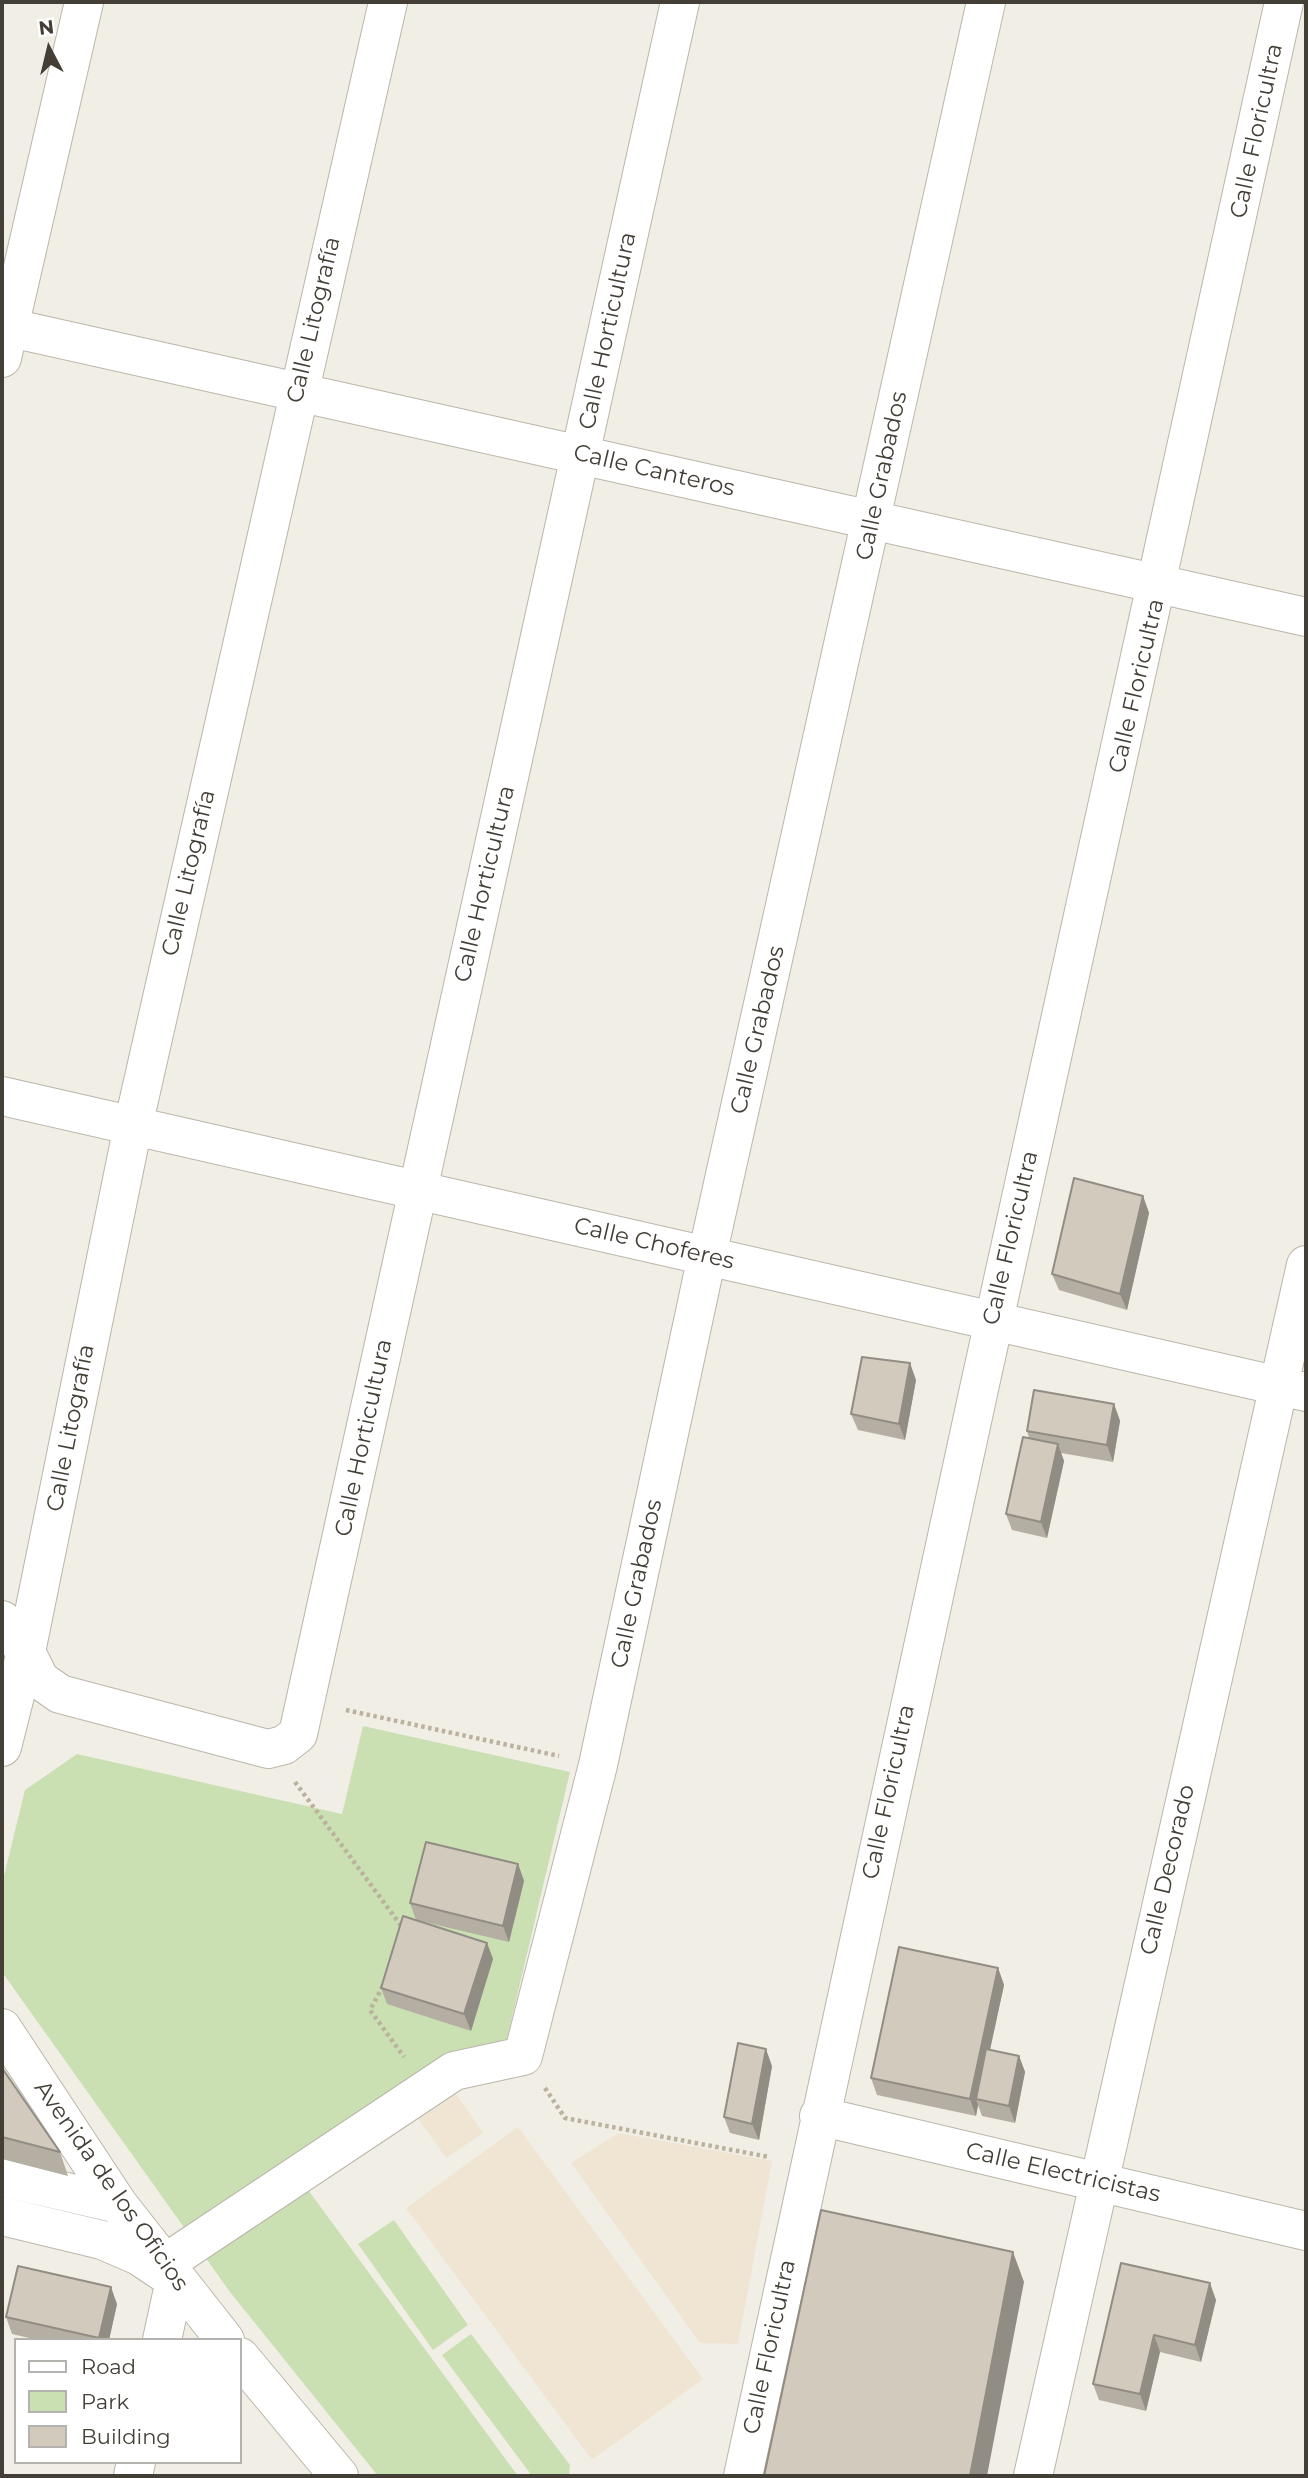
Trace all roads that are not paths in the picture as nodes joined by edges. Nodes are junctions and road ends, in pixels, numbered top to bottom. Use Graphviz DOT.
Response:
graph roads {
  1 [pos="84,2"];
  2 [pos="388,2"];
  3 [pos="680,2"];
  4 [pos="986,2"];
  5 [pos="1284,2"];
  6 [pos="4,337"];
  7 [pos="298,392"];
  8 [pos="581,455"];
  9 [pos="872,520"];
  10 [pos="1160,584"];
  11 [pos="1306,617"];
  12 [pos="2,1096"];
  13 [pos="133,1126"];
  14 [pos="417,1190"];
  15 [pos="707,1256"];
  16 [pos="1306,1265"];
  17 [pos="992,1321"];
  18 [pos="1293,1389"];
  19 [pos="2,1620"];
  20 [pos="26,1652"];
  21 [pos="2,1747"];
  22 [pos="2,2028"];
  23 [pos="819,2116"];
  24 [pos="2,2177"];
  25 [pos="1097,2182"];
  26 [pos="118,2204"];
  27 [pos="2,2216"];
  28 [pos="1306,2231"];
  29 [pos="170,2272"];
  30 [pos="162,2338"];
  31 [pos="223,2338"];
  32 [pos="242,2359"];
  33 [pos="339,2476"];
  34 [pos="743,2476"];
  35 [pos="1033,2476"];
  1 -- 6 [label="street"];
  2 -- 7 [label="street, Calle Litografía"];
  3 -- 8 [label="street, Calle Horticultura"];
  4 -- 9 [label="street, Calle Grabados"];
  5 -- 10 [label="street, Calle Floricultra"];
  6 -- 7 [label="street, Calle Canteros"];
  7 -- 8 [label="street, Calle Canteros"];
  7 -- 13 [label="street, Calle Litografía"];
  8 -- 9 [label="street, Calle Canteros"];
  8 -- 14 [label="street, Calle Horticultura"];
  9 -- 10 [label="street, Calle Canteros"];
  9 -- 15 [label="street, Calle Grabados"];
  10 -- 11 [label="street, Calle Canteros"];
  10 -- 17 [label="street, Calle Floricultra"];
  12 -- 13 [label="street, Calle Choferes"];
  13 -- 14 [label="street, Calle Choferes"];
  13 -- 20 [label="street, Calle Litografía"];
  14 -- 15 [label="street, Calle Choferes"];
  14 -- 20 [label="street, Calle Horticultura"];
  15 -- 17 [label="street, Calle Choferes"];
  15 -- 29 [label="street, Calle Grabados"];
  16 -- 18 [label="street, Calle Decorado"];
  17 -- 18 [label="street, Calle Choferes"];
  17 -- 23 [label="street, Calle Floricultra"];
  18 -- 25 [label="street, Calle Decorado"];
  19 -- 20 [label="street"];
  20 -- 21 [label="street, Calle Litografía"];
  22 -- 26 [label="street, Avenida de los Oficios"];
  23 -- 25 [label="street, Calle Electricistas"];
  23 -- 34 [label="street, Calle Floricultra"];
  24 -- 26 [label="street"];
  25 -- 28 [label="street, Calle Electricistas"];
  25 -- 35 [label="street, Calle Decorado"];
  26 -- 29 [label="street, Avenida de los Oficios"];
  27 -- 29 [label="street"];
  29 -- 30 [label="street"];
  29 -- 31 [label="street, Avenida de los Oficios"];
  32 -- 33 [label="street"];
}
